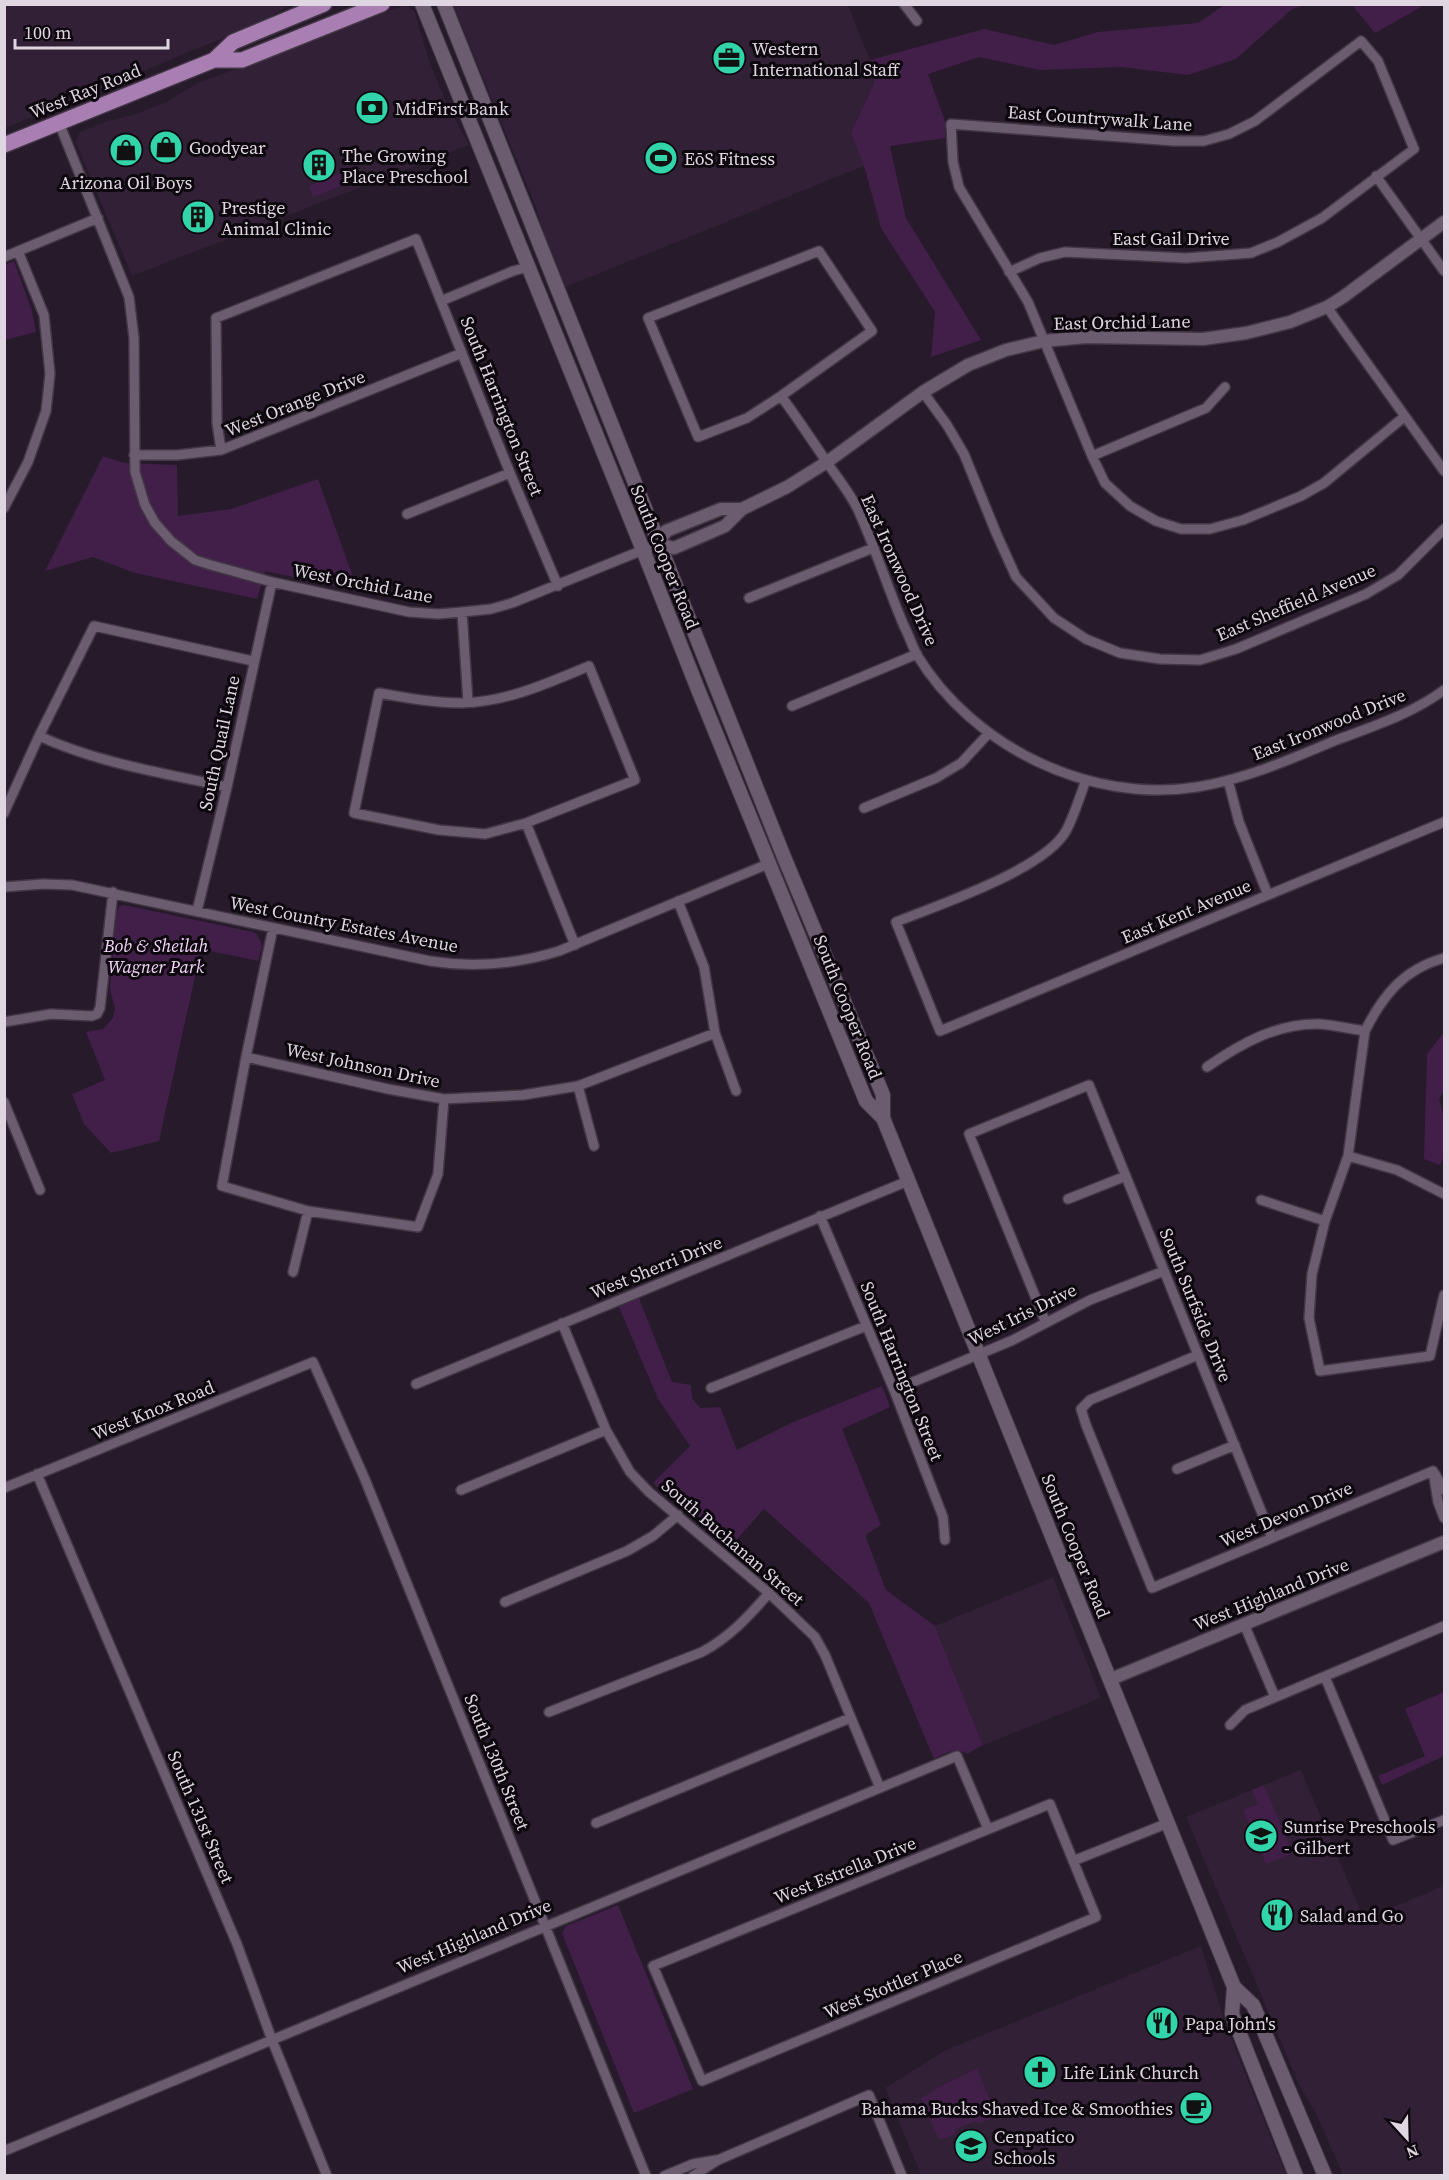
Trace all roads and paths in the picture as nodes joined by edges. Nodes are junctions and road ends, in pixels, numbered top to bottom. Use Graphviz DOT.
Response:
graph roads {
  1 [pos="324,4"];
  2 [pos="382,4"];
  3 [pos="422,4"];
  4 [pos="444,4"];
  5 [pos="904,4"];
  6 [pos="917,21"];
  7 [pos="214,60"];
  8 [pos="59,123"];
  9 [pos="4,145"];
  10 [pos="1414,149"];
  11 [pos="1376,177"];
  12 [pos="98,218"];
  13 [pos="1444,222"];
  14 [pos="1422,239"];
  15 [pos="18,251"];
  16 [pos="4,257"];
  17 [pos="545,260"];
  18 [pos="528,267"];
  19 [pos="1444,271"];
  20 [pos="1009,272"];
  21 [pos="441,301"];
  22 [pos="1327,307"];
  23 [pos="1044,341"];
  24 [pos="462,353"];
  25 [pos="1225,387"];
  26 [pos="923,392"];
  27 [pos="781,396"];
  28 [pos="1404,417"];
  29 [pos="221,450"];
  30 [pos="134,456"];
  31 [pos="1092,456"];
  32 [pos="826,462"];
  33 [pos="1444,471"];
  34 [pos="510,473"];
  35 [pos="4,508"];
  36 [pos="742,509"];
  37 [pos="407,514"];
  38 [pos="1444,529"];
  39 [pos="658,544"];
  40 [pos="873,548"];
  41 [pos="643,550"];
  42 [pos="272,582"];
  43 [pos="558,586"];
  44 [pos="749,598"];
  45 [pos="462,612"];
  46 [pos="917,654"];
  47 [pos="253,661"];
  48 [pos="1444,690"];
  49 [pos="468,702"];
  50 [pos="792,706"];
  51 [pos="989,733"];
  52 [pos="39,736"];
  53 [pos="1086,780"];
  54 [pos="1228,780"];
  55 [pos="227,787"];
  56 [pos="864,808"];
  57 [pos="4,813"];
  58 [pos="1444,822"];
  59 [pos="526,823"];
  60 [pos="784,857"];
  61 [pos="770,863"];
  62 [pos="4,881"];
  63 [pos="5,887"];
  64 [pos="113,892"];
  65 [pos="1268,895"];
  66 [pos="678,901"];
  67 [pos="197,911"];
  68 [pos="273,928"];
  69 [pos="575,945"];
  70 [pos="1444,958"];
  71 [pos="4,1022"];
  72 [pos="1365,1031"];
  73 [pos="715,1033"];
  74 [pos="246,1057"];
  75 [pos="1207,1067"];
  76 [pos="578,1086"];
  77 [pos="736,1090"];
  78 [pos="444,1099"];
  79 [pos="4,1102"];
  80 [pos="883,1118"];
  81 [pos="594,1146"];
  82 [pos="1348,1156"];
  83 [pos="1126,1176"];
  84 [pos="908,1181"];
  85 [pos="40,1190"];
  86 [pos="1444,1194"];
  87 [pos="1068,1200"];
  88 [pos="1261,1200"];
  89 [pos="308,1211"];
  90 [pos="820,1216"];
  91 [pos="1325,1221"];
  92 [pos="1164,1271"];
  93 [pos="293,1272"];
  94 [pos="1444,1295"];
  95 [pos="562,1323"];
  96 [pos="1046,1323"];
  97 [pos="866,1326"];
  98 [pos="979,1354"];
  99 [pos="1198,1355"];
  100 [pos="313,1362"];
  101 [pos="416,1384"];
  102 [pos="711,1388"];
  103 [pos="894,1390"];
  104 [pos="606,1431"];
  105 [pos="1235,1445"];
  106 [pos="1177,1469"];
  107 [pos="1433,1471"];
  108 [pos="38,1474"];
  109 [pos="4,1488"];
  110 [pos="461,1490"];
  111 [pos="1444,1490"];
  112 [pos="678,1515"];
  113 [pos="1444,1518"];
  114 [pos="1272,1538"];
  115 [pos="945,1540"];
  116 [pos="1444,1542"];
  117 [pos="769,1593"];
  118 [pos="505,1602"];
  119 [pos="1244,1624"];
  120 [pos="1444,1626"];
  121 [pos="1325,1677"];
  122 [pos="1111,1679"];
  123 [pos="1275,1697"];
  124 [pos="549,1712"];
  125 [pos="850,1718"];
  126 [pos="1230,1725"];
  127 [pos="880,1788"];
  128 [pos="1444,1820"];
  129 [pos="596,1823"];
  130 [pos="1168,1823"];
  131 [pos="988,1829"];
  132 [pos="1073,1861"];
  133 [pos="545,1926"];
  134 [pos="1234,1988"];
  135 [pos="272,2040"];
  136 [pos="702,2081"];
  137 [pos="4,2151"];
  138 [pos="718,2160"];
  139 [pos="327,2175"];
  140 [pos="646,2175"];
  141 [pos="664,2175"];
  142 [pos="693,2175"];
  143 [pos="902,2175"];
  144 [pos="1296,2175"];
  145 [pos="1325,2175"];
  1 -- 7 [label="main road, West Ray Road"];
  2 -- 7 [label="main road, West Ray Road"];
  3 -- 18 [label="main road, South Cooper Road"];
  4 -- 17 [label="main road, South Cooper Road"];
  5 -- 6 [label="street"];
  7 -- 8 [label="main road, West Ray Road"];
  8 -- 9 [label="main road, West Ray Road"];
  8 -- 12 [label="street"];
  10 -- 11 [label="street, East Gail Drive"];
  10 -- 20 [label="street, East Countrywalk Lane"];
  11 -- 14 [label="street"];
  11 -- 20 [label="street, East Gail Drive"];
  12 -- 15 [label="street"];
  12 -- 30 [label="street"];
  13 -- 14 [label="street, East Orchid Lane"];
  14 -- 19 [label="street"];
  14 -- 22 [label="street, East Orchid Lane"];
  15 -- 16 [label="street"];
  15 -- 35 [label="street"];
  17 -- 18 [label="main road"];
  17 -- 39 [label="main road, South Cooper Road"];
  18 -- 21 [label="street"];
  18 -- 41 [label="main road, South Cooper Road"];
  20 -- 23 [label="street"];
  21 -- 24 [label="street, South Harrington Street"];
  21 -- 29 [label="street, South Harrington Street"];
  22 -- 23 [label="street, East Orchid Lane"];
  22 -- 28 [label="street"];
  23 -- 26 [label="street, East Orchid Lane"];
  23 -- 31 [label="street"];
  24 -- 29 [label="street, West Orange Drive"];
  24 -- 34 [label="street, South Harrington Street"];
  25 -- 31 [label="street"];
  26 -- 32 [label="street, East Orchid Lane"];
  26 -- 38 [label="street, East Sheffield Avenue"];
  27 -- 27 [label="street"];
  27 -- 32 [label="street, East Ironwood Drive"];
  28 -- 31 [label="street"];
  28 -- 33 [label="street"];
  29 -- 30 [label="street, West Orange Drive"];
  30 -- 42 [label="street, West Orchid Lane"];
  32 -- 36 [label="street, East Orchid Lane"];
  32 -- 40 [label="street, East Ironwood Drive"];
  34 -- 37 [label="street"];
  34 -- 43 [label="street, South Harrington Street"];
  36 -- 39 [label="street, East Orchid Lane"];
  36 -- 39 [label="street, East Orchid Lane"];
  39 -- 41 [label="street, East Orchid Lane"];
  39 -- 60 [label="main road, South Cooper Road"];
  40 -- 44 [label="street"];
  40 -- 46 [label="street, East Ironwood Drive"];
  41 -- 43 [label="street, West Orchid Lane"];
  41 -- 61 [label="main road, South Cooper Road"];
  42 -- 45 [label="street, West Orchid Lane"];
  42 -- 47 [label="street, South Quail Lane"];
  43 -- 45 [label="street, West Orchid Lane"];
  45 -- 49 [label="street"];
  46 -- 50 [label="street"];
  46 -- 51 [label="street, East Ironwood Drive"];
  47 -- 52 [label="street"];
  47 -- 55 [label="street, South Quail Lane"];
  48 -- 54 [label="street, East Ironwood Drive"];
  49 -- 59 [label="street"];
  49 -- 59 [label="street"];
  51 -- 53 [label="street, East Ironwood Drive"];
  51 -- 56 [label="street"];
  52 -- 55 [label="street"];
  52 -- 57 [label="street"];
  53 -- 54 [label="street, East Ironwood Drive"];
  53 -- 65 [label="street, East Kent Avenue"];
  54 -- 65 [label="street"];
  55 -- 67 [label="street, South Quail Lane"];
  58 -- 65 [label="street, East Kent Avenue"];
  59 -- 69 [label="street"];
  60 -- 61 [label="main road"];
  60 -- 80 [label="main road, South Cooper Road"];
  61 -- 66 [label="street, West Country Estates Avenue"];
  61 -- 80 [label="main road, South Cooper Road"];
  62 -- 63 [label="street"];
  63 -- 64 [label="street, West Country Estates Avenue"];
  64 -- 67 [label="street, West Country Estates Avenue"];
  64 -- 71 [label="street"];
  66 -- 69 [label="street, West Country Estates Avenue"];
  66 -- 73 [label="street"];
  67 -- 68 [label="street, West Country Estates Avenue"];
  68 -- 69 [label="street, West Country Estates Avenue"];
  68 -- 74 [label="street"];
  70 -- 72 [label="street"];
  72 -- 75 [label="street"];
  72 -- 82 [label="street"];
  73 -- 76 [label="street, West Johnson Drive"];
  73 -- 77 [label="street"];
  74 -- 78 [label="street, West Johnson Drive"];
  74 -- 89 [label="street"];
  76 -- 78 [label="street, West Johnson Drive"];
  76 -- 81 [label="street"];
  78 -- 89 [label="street"];
  79 -- 85 [label="street"];
  80 -- 84 [label="main road, South Cooper Road"];
  82 -- 86 [label="street"];
  82 -- 91 [label="street"];
  83 -- 87 [label="street"];
  83 -- 92 [label="street, South Surfside Drive"];
  83 -- 96 [label="street, South Surfside Drive"];
  84 -- 90 [label="street, West Sherri Drive"];
  84 -- 98 [label="main road, South Cooper Road"];
  88 -- 91 [label="street"];
  89 -- 93 [label="street"];
  90 -- 95 [label="street, West Sherri Drive"];
  90 -- 97 [label="street, South Harrington Street"];
  91 -- 94 [label="street"];
  92 -- 96 [label="street, West Iris Drive"];
  92 -- 99 [label="street, South Surfside Drive"];
  95 -- 101 [label="street, West Sherri Drive"];
  95 -- 104 [label="street, South Buchanan Street"];
  96 -- 98 [label="street, West Iris Drive"];
  97 -- 102 [label="street"];
  97 -- 103 [label="street, South Harrington Street"];
  98 -- 103 [label="street, West Iris Drive"];
  98 -- 122 [label="main road, South Cooper Road"];
  99 -- 105 [label="street, South Surfside Drive"];
  99 -- 114 [label="street, West Devon Drive"];
  100 -- 108 [label="street, West Knox Road"];
  100 -- 133 [label="street, South 130th Street"];
  103 -- 115 [label="street, South Harrington Street"];
  104 -- 110 [label="street"];
  104 -- 112 [label="street, South Buchanan Street"];
  105 -- 106 [label="street"];
  105 -- 114 [label="street, South Surfside Drive"];
  107 -- 111 [label="street"];
  107 -- 113 [label="street"];
  107 -- 114 [label="street, West Devon Drive"];
  108 -- 109 [label="street, West Knox Road"];
  108 -- 135 [label="street, South 131st Street"];
  112 -- 117 [label="street, South Buchanan Street"];
  112 -- 118 [label="street"];
  116 -- 119 [label="street, West Highland Drive"];
  117 -- 124 [label="street"];
  117 -- 125 [label="street, South Buchanan Street"];
  119 -- 122 [label="street, West Highland Drive"];
  119 -- 123 [label="street"];
  120 -- 121 [label="street"];
  121 -- 123 [label="street"];
  121 -- 128 [label="street"];
  122 -- 130 [label="main road, South Cooper Road"];
  123 -- 126 [label="street"];
  125 -- 127 [label="street, South Buchanan Street"];
  125 -- 129 [label="street"];
  127 -- 131 [label="street, West Highland Drive"];
  127 -- 133 [label="street, West Highland Drive"];
  130 -- 132 [label="street"];
  130 -- 134 [label="main road, South Cooper Road"];
  131 -- 132 [label="street, West Estrella Drive"];
  131 -- 136 [label="street, West Estrella Drive"];
  132 -- 136 [label="street, West Stottler Place"];
  133 -- 135 [label="street, West Highland Drive"];
  133 -- 140 [label="street, South 130th Street"];
  134 -- 144 [label="main road, South Cooper Road"];
  134 -- 145 [label="main road, South Cooper Road"];
  135 -- 137 [label="street, West Highland Drive"];
  135 -- 139 [label="street, South 131st Street"];
  138 -- 141 [label="street"];
  138 -- 142 [label="street"];
  138 -- 143 [label="street"];
}
